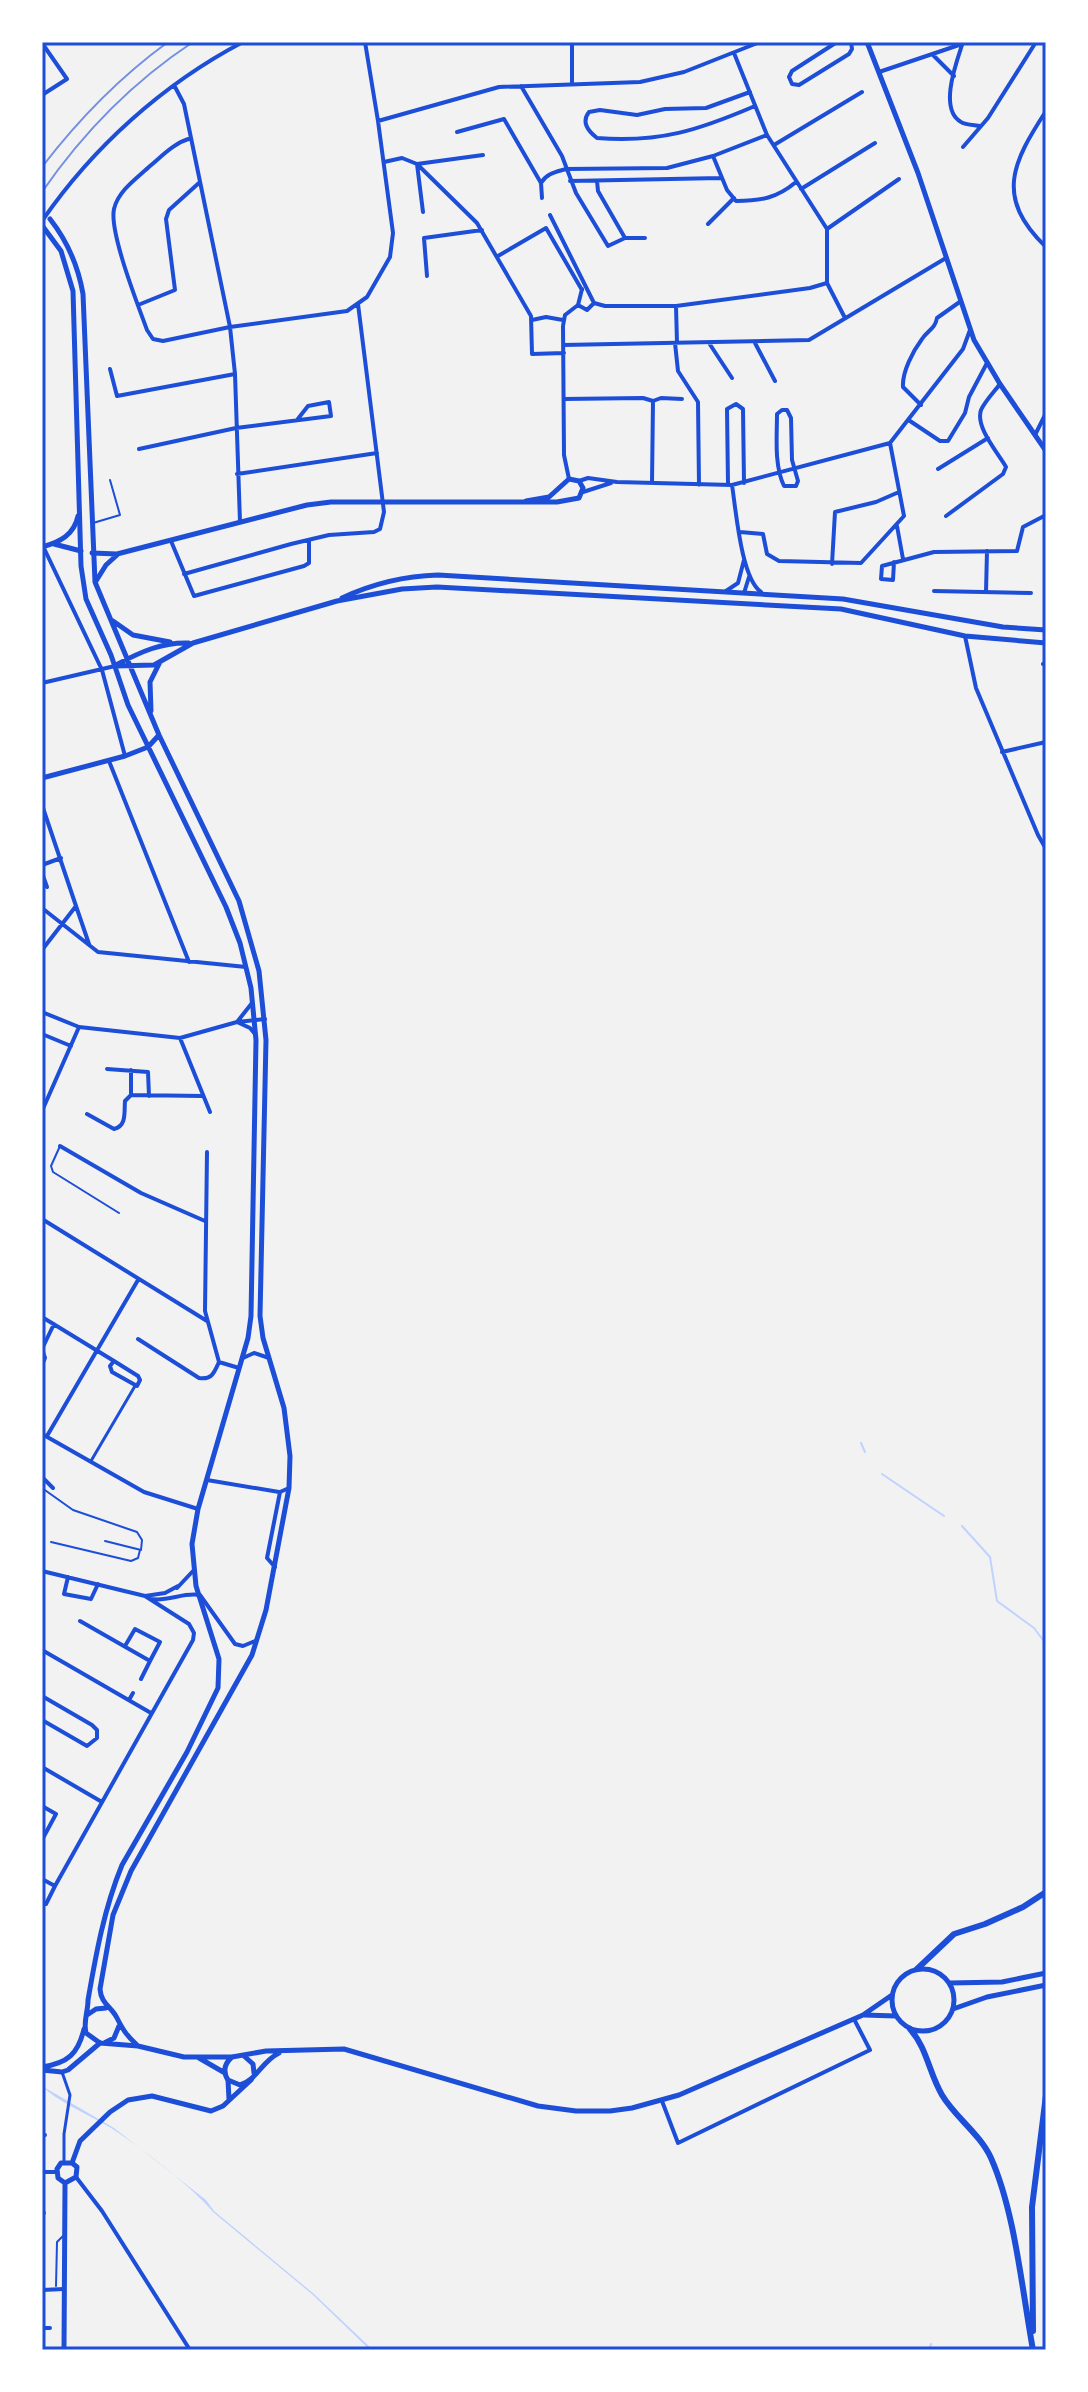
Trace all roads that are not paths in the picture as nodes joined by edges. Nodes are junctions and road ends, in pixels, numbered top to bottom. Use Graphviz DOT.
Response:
graph roads {
  1 [pos="243,42"];
  2 [pos="365,42"];
  3 [pos="572,42"];
  4 [pos="760,42"];
  5 [pos="837,42"];
  6 [pos="852,42"];
  7 [pos="867,42"];
  8 [pos="1036,42"];
  9 [pos="42,43"];
  10 [pos="962,43"];
  11 [pos="734,53"];
  12 [pos="932,54"];
  13 [pos="879,72"];
  14 [pos="954,76"];
  15 [pos="572,83"];
  16 [pos="174,85"];
  17 [pos="521,86"];
  18 [pos="750,92"];
  19 [pos="862,92"];
  20 [pos="42,95"];
  21 [pos="755,106"];
  22 [pos="1046,111"];
  23 [pos="378,121"];
  24 [pos="980,126"];
  25 [pos="457,132"];
  26 [pos="767,135"];
  27 [pos="191,138"];
  28 [pos="875,143"];
  29 [pos="774,145"];
  30 [pos="963,147"];
  31 [pos="483,155"];
  32 [pos="713,156"];
  33 [pos="384,162"];
  34 [pos="417,164"];
  35 [pos="566,169"];
  36 [pos="589,169"];
  37 [pos="721,178"];
  38 [pos="899,179"];
  39 [pos="570,181"];
  40 [pos="589,181"];
  41 [pos="597,181"];
  42 [pos="200,182"];
  43 [pos="796,182"];
  44 [pos="541,183"];
  45 [pos="801,189"];
  46 [pos="542,198"];
  47 [pos="734,198"];
  48 [pos="423,212"];
  49 [pos="550,215"];
  50 [pos="50,219"];
  51 [pos="43,224"];
  52 [pos="708,224"];
  53 [pos="827,229"];
  54 [pos="482,230"];
  55 [pos="625,238"];
  56 [pos="645,238"];
  57 [pos="1046,247"];
  58 [pos="498,256"];
  59 [pos="947,257"];
  60 [pos="427,276"];
  61 [pos="583,281"];
  62 [pos="827,283"];
  63 [pos="582,290"];
  64 [pos="592,296"];
  65 [pos="579,297"];
  66 [pos="961,301"];
  67 [pos="594,303"];
  68 [pos="358,304"];
  69 [pos="138,305"];
  70 [pos="578,305"];
  71 [pos="676,306"];
  72 [pos="845,318"];
  73 [pos="532,320"];
  74 [pos="563,320"];
  75 [pos="230,327"];
  76 [pos="970,327"];
  77 [pos="676,343"];
  78 [pos="709,343"];
  79 [pos="755,343"];
  80 [pos="563,345"];
  81 [pos="978,347"];
  82 [pos="963,349"];
  83 [pos="564,353"];
  84 [pos="987,363"];
  85 [pos="110,369"];
  86 [pos="235,374"];
  87 [pos="732,378"];
  88 [pos="775,381"];
  89 [pos="1000,384"];
  90 [pos="564,399"];
  91 [pos="682,399"];
  92 [pos="653,401"];
  93 [pos="921,405"];
  94 [pos="1046,413"];
  95 [pos="297,420"];
  96 [pos="910,421"];
  97 [pos="236,428"];
  98 [pos="1035,435"];
  99 [pos="988,438"];
  100 [pos="890,443"];
  101 [pos="139,449"];
  102 [pos="1046,451"];
  103 [pos="377,453"];
  104 [pos="938,469"];
  105 [pos="795,470"];
  106 [pos="237,474"];
  107 [pos="779,474"];
  108 [pos="569,479"];
  109 [pos="110,480"];
  110 [pos="579,481"];
  111 [pos="617,482"];
  112 [pos="652,483"];
  113 [pos="744,483"];
  114 [pos="699,485"];
  115 [pos="730,485"];
  116 [pos="562,487"];
  117 [pos="583,492"];
  118 [pos="899,492"];
  119 [pos="383,501"];
  120 [pos="526,501"];
  121 [pos="572,501"];
  122 [pos="80,508"];
  123 [pos="1046,515"];
  124 [pos="946,516"];
  125 [pos="240,522"];
  126 [pos="91,523"];
  127 [pos="897,525"];
  128 [pos="740,532"];
  129 [pos="171,541"];
  130 [pos="309,541"];
  131 [pos="53,544"];
  132 [pos="42,546"];
  133 [pos="81,551"];
  134 [pos="987,551"];
  135 [pos="92,553"];
  136 [pos="117,554"];
  137 [pos="744,558"];
  138 [pos="903,559"];
  139 [pos="894,562"];
  140 [pos="832,564"];
  141 [pos="184,574"];
  142 [pos="750,574"];
  143 [pos="410,576"];
  144 [pos="95,582"];
  145 [pos="411,588"];
  146 [pos="726,591"];
  147 [pos="934,591"];
  148 [pos="986,592"];
  149 [pos="744,593"];
  150 [pos="1031,593"];
  151 [pos="765,594"];
  152 [pos="337,601"];
  153 [pos="731,605"];
  154 [pos="110,619"];
  155 [pos="1046,630"];
  156 [pos="965,636"];
  157 [pos="171,642"];
  158 [pos="193,643"];
  159 [pos="1046,643"];
  160 [pos="126,660"];
  161 [pos="160,662"];
  162 [pos="115,666"];
  163 [pos="129,667"];
  164 [pos="102,670"];
  165 [pos="42,683"];
  166 [pos="152,716"];
  167 [pos="159,735"];
  168 [pos="1046,742"];
  169 [pos="148,747"];
  170 [pos="1002,752"];
  171 [pos="125,756"];
  172 [pos="109,761"];
  173 [pos="42,778"];
  174 [pos="42,805"];
  175 [pos="1046,849"];
  176 [pos="61,858"];
  177 [pos="42,865"];
  178 [pos="42,873"];
  179 [pos="47,887"];
  180 [pos="76,906"];
  181 [pos="42,908"];
  182 [pos="61,923"];
  183 [pos="89,946"];
  184 [pos="42,950"];
  185 [pos="189,962"];
  186 [pos="246,967"];
  187 [pos="253,1002"];
  188 [pos="42,1012"];
  189 [pos="265,1019"];
  190 [pos="255,1020"];
  191 [pos="237,1022"];
  192 [pos="79,1027"];
  193 [pos="42,1034"];
  194 [pos="256,1036"];
  195 [pos="180,1038"];
  196 [pos="71,1046"];
  197 [pos="107,1069"];
  198 [pos="131,1070"];
  199 [pos="131,1095"];
  200 [pos="149,1096"];
  201 [pos="203,1096"];
  202 [pos="42,1111"];
  203 [pos="210,1112"];
  204 [pos="87,1114"];
  205 [pos="60,1146"];
  206 [pos="207,1152"];
  207 [pos="119,1213"];
  208 [pos="42,1219"];
  209 [pos="205,1221"];
  210 [pos="138,1280"];
  211 [pos="42,1317"];
  212 [pos="207,1321"];
  213 [pos="54,1324"];
  214 [pos="138,1339"];
  215 [pos="42,1349"];
  216 [pos="96,1350"];
  217 [pos="242,1358"];
  218 [pos="271,1360"];
  219 [pos="114,1361"];
  220 [pos="219,1362"];
  221 [pos="42,1365"];
  222 [pos="239,1368"];
  223 [pos="135,1386"];
  224 [pos="44,1435"];
  225 [pos="91,1461"];
  226 [pos="42,1477"];
  227 [pos="207,1480"];
  228 [pos="42,1488"];
  229 [pos="53,1488"];
  230 [pos="289,1488"];
  231 [pos="280,1492"];
  232 [pos="198,1509"];
  233 [pos="105,1541"];
  234 [pos="51,1542"];
  235 [pos="141,1550"];
  236 [pos="275,1567"];
  237 [pos="42,1571"];
  238 [pos="193,1571"];
  239 [pos="68,1577"];
  240 [pos="98,1584"];
  241 [pos="178,1586"];
  242 [pos="200,1595"];
  243 [pos="147,1597"];
  244 [pos="165,1599"];
  245 [pos="168,1612"];
  246 [pos="80,1621"];
  247 [pos="257,1640"];
  248 [pos="125,1647"];
  249 [pos="42,1652"];
  250 [pos="150,1661"];
  251 [pos="141,1679"];
  252 [pos="133,1693"];
  253 [pos="42,1696"];
  254 [pos="129,1700"];
  255 [pos="151,1713"];
  256 [pos="42,1720"];
  257 [pos="42,1767"];
  258 [pos="102,1802"];
  259 [pos="42,1806"];
  260 [pos="42,1840"];
  261 [pos="42,1879"];
  262 [pos="55,1886"];
  263 [pos="1046,1892"];
  264 [pos="42,1902"];
  265 [pos="917,1969"];
  266 [pos="1046,1973"];
  267 [pos="950,1983"];
  268 [pos="1046,1985"];
  269 [pos="892,1995"];
  270 [pos="953,2009"];
  271 [pos="111,2010"];
  272 [pos="87,2015"];
  273 [pos="863,2015"];
  274 [pos="896,2016"];
  275 [pos="854,2019"];
  276 [pos="119,2025"];
  277 [pos="84,2028"];
  278 [pos="910,2029"];
  279 [pos="102,2043"];
  280 [pos="138,2046"];
  281 [pos="284,2051"];
  282 [pos="242,2055"];
  283 [pos="232,2057"];
  284 [pos="198,2058"];
  285 [pos="42,2068"];
  286 [pos="62,2072"];
  287 [pos="225,2073"];
  288 [pos="252,2077"];
  289 [pos="228,2080"];
  290 [pos="1046,2095"];
  291 [pos="229,2100"];
  292 [pos="662,2101"];
  293 [pos="64,2162"];
  294 [pos="72,2163"];
  295 [pos="42,2172"];
  296 [pos="56,2172"];
  297 [pos="76,2177"];
  298 [pos="65,2183"];
  299 [pos="64,2235"];
  300 [pos="56,2289"];
  301 [pos="64,2289"];
  302 [pos="42,2290"];
  303 [pos="42,2328"];
  304 [pos="50,2328"];
  305 [pos="64,2350"];
  306 [pos="190,2350"];
  307 [pos="1033,2350"];
  1 -- 16 [label="street"];
  2 -- 23 [label="street"];
  3 -- 15 [label="street"];
  4 -- 11 [label="street"];
  5 -- 6 [label="street"];
  7 -- 13 [label="main road"];
  8 -- 24 [label="street"];
  9 -- 20 [label="street"];
  10 -- 12 [label="street"];
  10 -- 14 [label="street"];
  11 -- 15 [label="street"];
  11 -- 18 [label="street"];
  12 -- 13 [label="street"];
  12 -- 14 [label="street"];
  13 -- 59 [label="main road"];
  14 -- 24 [label="street"];
  15 -- 17 [label="street"];
  16 -- 27 [label="street"];
  16 -- 51 [label="street"];
  17 -- 23 [label="street"];
  17 -- 35 [label="street"];
  18 -- 21 [label="street"];
  18 -- 21 [label="street"];
  19 -- 29 [label="street"];
  21 -- 26 [label="street"];
  22 -- 57 [label="street"];
  23 -- 33 [label="street"];
  24 -- 30 [label="street"];
  25 -- 44 [label="street"];
  26 -- 29 [label="street"];
  26 -- 32 [label="street"];
  27 -- 42 [label="street"];
  27 -- 69 [label="street"];
  28 -- 45 [label="street"];
  29 -- 43 [label="street"];
  31 -- 34 [label="street"];
  32 -- 36 [label="street"];
  32 -- 37 [label="street"];
  33 -- 34 [label="street"];
  33 -- 68 [label="street"];
  34 -- 48 [label="street"];
  34 -- 54 [label="street"];
  35 -- 36 [label="street"];
  35 -- 39 [label="street"];
  35 -- 44 [label="street"];
  36 -- 40 [label="street"];
  37 -- 41 [label="street"];
  37 -- 47 [label="street"];
  38 -- 53 [label="street"];
  39 -- 40 [label="street"];
  39 -- 55 [label="street"];
  40 -- 41 [label="street"];
  41 -- 55 [label="street"];
  42 -- 69 [label="street"];
  42 -- 75 [label="street"];
  43 -- 45 [label="street"];
  43 -- 47 [label="street"];
  44 -- 46 [label="street"];
  45 -- 53 [label="street"];
  47 -- 52 [label="street"];
  49 -- 61 [label="street"];
  50 -- 126 [label="main road"];
  51 -- 122 [label="main road"];
  53 -- 62 [label="street"];
  54 -- 58 [label="street"];
  54 -- 60 [label="street"];
  55 -- 56 [label="street"];
  58 -- 63 [label="street"];
  58 -- 73 [label="street"];
  59 -- 66 [label="main road"];
  59 -- 72 [label="street"];
  61 -- 63 [label="street"];
  61 -- 64 [label="street"];
  62 -- 71 [label="street"];
  62 -- 72 [label="street"];
  63 -- 65 [label="street"];
  64 -- 65 [label="street"];
  64 -- 67 [label="street"];
  65 -- 70 [label="street"];
  66 -- 76 [label="main road"];
  66 -- 93 [label="street"];
  67 -- 70 [label="street"];
  67 -- 71 [label="street"];
  68 -- 75 [label="street"];
  68 -- 103 [label="street"];
  69 -- 75 [label="street"];
  70 -- 74 [label="street"];
  71 -- 77 [label="street"];
  72 -- 79 [label="street"];
  73 -- 74 [label="street"];
  73 -- 83 [label="street"];
  74 -- 80 [label="street"];
  75 -- 86 [label="street"];
  76 -- 81 [label="main road"];
  76 -- 82 [label="street"];
  77 -- 78 [label="street"];
  77 -- 80 [label="street"];
  77 -- 114 [label="street"];
  78 -- 79 [label="street"];
  78 -- 87 [label="street"];
  79 -- 88 [label="street"];
  80 -- 83 [label="street"];
  81 -- 82 [label="street"];
  81 -- 84 [label="main road"];
  82 -- 93 [label="street"];
  83 -- 90 [label="street"];
  84 -- 89 [label="main road"];
  84 -- 96 [label="street"];
  85 -- 86 [label="street"];
  86 -- 97 [label="street"];
  89 -- 98 [label="main road"];
  89 -- 99 [label="street"];
  90 -- 92 [label="street"];
  90 -- 108 [label="street"];
  91 -- 92 [label="street"];
  92 -- 112 [label="street"];
  93 -- 96 [label="street"];
  94 -- 98 [label="street"];
  95 -- 95 [label="street"];
  95 -- 97 [label="street"];
  96 -- 100 [label="street"];
  97 -- 101 [label="street"];
  97 -- 106 [label="street"];
  98 -- 102 [label="main road"];
  99 -- 104 [label="street"];
  99 -- 124 [label="street"];
  100 -- 105 [label="street"];
  100 -- 118 [label="street"];
  103 -- 106 [label="street"];
  103 -- 119 [label="street"];
  105 -- 107 [label="street"];
  105 -- 107 [label="street"];
  105 -- 107 [label="street"];
  106 -- 125 [label="street"];
  107 -- 113 [label="street"];
  108 -- 110 [label="main road"];
  108 -- 116 [label="main road"];
  109 -- 126 [label="lane"];
  110 -- 111 [label="street"];
  110 -- 117 [label="main road"];
  111 -- 112 [label="street"];
  111 -- 117 [label="street"];
  112 -- 114 [label="street"];
  113 -- 115 [label="street"];
  113 -- 115 [label="street"];
  114 -- 115 [label="street"];
  115 -- 128 [label="street"];
  116 -- 120 [label="main road"];
  116 -- 121 [label="main road"];
  117 -- 121 [label="main road"];
  118 -- 127 [label="street"];
  118 -- 140 [label="street"];
  119 -- 120 [label="main road"];
  119 -- 125 [label="main road"];
  119 -- 130 [label="street"];
  120 -- 121 [label="main road"];
  122 -- 131 [label="main road"];
  122 -- 133 [label="main road"];
  123 -- 134 [label="street"];
  125 -- 129 [label="main road"];
  126 -- 135 [label="main road"];
  127 -- 138 [label="street"];
  127 -- 140 [label="street"];
  128 -- 137 [label="street"];
  128 -- 140 [label="street"];
  129 -- 136 [label="main road"];
  129 -- 141 [label="street"];
  130 -- 141 [label="street"];
  130 -- 141 [label="street"];
  131 -- 132 [label="main road"];
  131 -- 133 [label="main road"];
  132 -- 164 [label="street"];
  133 -- 135 [label="main road"];
  133 -- 162 [label="main road"];
  134 -- 138 [label="street"];
  134 -- 148 [label="street"];
  135 -- 136 [label="main road"];
  135 -- 144 [label="main road"];
  136 -- 144 [label="main road"];
  137 -- 142 [label="street"];
  137 -- 146 [label="street"];
  138 -- 139 [label="street"];
  139 -- 139 [label="street"];
  142 -- 149 [label="street"];
  142 -- 151 [label="street"];
  143 -- 145 [label="main road"];
  143 -- 146 [label="main road"];
  143 -- 152 [label="main road"];
  144 -- 154 [label="main road"];
  145 -- 152 [label="main road"];
  145 -- 153 [label="main road"];
  146 -- 149 [label="main road"];
  147 -- 148 [label="street"];
  148 -- 150 [label="street"];
  149 -- 151 [label="main road"];
  149 -- 153 [label="main road"];
  151 -- 155 [label="main road"];
  152 -- 158 [label="main road"];
  153 -- 156 [label="main road"];
  154 -- 157 [label="main road"];
  154 -- 160 [label="main road"];
  156 -- 159 [label="main road"];
  156 -- 170 [label="street"];
  157 -- 158 [label="main road"];
  157 -- 160 [label="main road"];
  158 -- 161 [label="main road"];
  160 -- 162 [label="main road"];
  160 -- 163 [label="main road"];
  161 -- 163 [label="main road"];
  161 -- 166 [label="main road"];
  162 -- 163 [label="main road"];
  162 -- 164 [label="street"];
  162 -- 169 [label="main road"];
  163 -- 166 [label="main road"];
  164 -- 165 [label="street"];
  164 -- 171 [label="street"];
  166 -- 167 [label="main road"];
  167 -- 169 [label="main road"];
  167 -- 189 [label="main road"];
  168 -- 170 [label="street"];
  169 -- 171 [label="main road"];
  169 -- 186 [label="main road"];
  170 -- 175 [label="street"];
  171 -- 172 [label="main road"];
  172 -- 173 [label="main road"];
  172 -- 185 [label="street"];
  174 -- 176 [label="street"];
  176 -- 177 [label="street"];
  176 -- 180 [label="street"];
  178 -- 179 [label="street"];
  180 -- 182 [label="street"];
  180 -- 183 [label="street"];
  181 -- 182 [label="street"];
  182 -- 183 [label="street"];
  182 -- 184 [label="street"];
  183 -- 185 [label="street"];
  185 -- 186 [label="street"];
  186 -- 187 [label="main road"];
  187 -- 190 [label="main road"];
  187 -- 191 [label="street"];
  188 -- 192 [label="street"];
  189 -- 190 [label="street"];
  189 -- 218 [label="main road"];
  190 -- 191 [label="street"];
  190 -- 194 [label="main road"];
  191 -- 194 [label="street"];
  191 -- 195 [label="street"];
  192 -- 195 [label="street"];
  192 -- 196 [label="street"];
  193 -- 196 [label="street"];
  194 -- 217 [label="main road"];
  195 -- 201 [label="street"];
  196 -- 202 [label="street"];
  197 -- 198 [label="street"];
  198 -- 199 [label="street"];
  198 -- 200 [label="street"];
  199 -- 200 [label="street"];
  199 -- 204 [label="street"];
  200 -- 201 [label="street"];
  201 -- 203 [label="street"];
  205 -- 207 [label="lane"];
  205 -- 209 [label="street"];
  206 -- 209 [label="street"];
  208 -- 210 [label="street"];
  209 -- 212 [label="street"];
  210 -- 212 [label="street"];
  210 -- 216 [label="street"];
  211 -- 213 [label="street"];
  212 -- 220 [label="street"];
  213 -- 215 [label="street"];
  213 -- 216 [label="street"];
  214 -- 220 [label="street"];
  215 -- 221 [label="street"];
  216 -- 219 [label="street"];
  216 -- 224 [label="street"];
  217 -- 218 [label="street"];
  217 -- 222 [label="main road"];
  218 -- 230 [label="main road"];
  219 -- 223 [label="street"];
  219 -- 223 [label="street"];
  220 -- 222 [label="street"];
  222 -- 227 [label="main road"];
  223 -- 225 [label="street"];
  224 -- 225 [label="street"];
  225 -- 232 [label="street"];
  226 -- 229 [label="street"];
  227 -- 231 [label="street"];
  227 -- 232 [label="main road"];
  228 -- 235 [label="lane"];
  230 -- 231 [label="street"];
  230 -- 236 [label="main road"];
  231 -- 236 [label="street"];
  232 -- 238 [label="main road"];
  233 -- 235 [label="lane"];
  234 -- 235 [label="lane"];
  236 -- 247 [label="main road"];
  237 -- 239 [label="street"];
  238 -- 241 [label="street"];
  238 -- 242 [label="main road"];
  239 -- 240 [label="street"];
  239 -- 240 [label="street"];
  240 -- 243 [label="street"];
  241 -- 243 [label="street"];
  241 -- 244 [label="street"];
  242 -- 244 [label="street"];
  242 -- 247 [label="street"];
  242 -- 272 [label="main road"];
  243 -- 244 [label="street"];
  243 -- 245 [label="street"];
  244 -- 245 [label="street"];
  245 -- 255 [label="street"];
  246 -- 248 [label="street"];
  247 -- 271 [label="main road"];
  248 -- 250 [label="street"];
  248 -- 250 [label="street"];
  249 -- 254 [label="street"];
  250 -- 251 [label="street"];
  252 -- 254 [label="street"];
  253 -- 256 [label="street"];
  254 -- 255 [label="street"];
  255 -- 258 [label="street"];
  257 -- 258 [label="street"];
  258 -- 262 [label="street"];
  259 -- 260 [label="street"];
  261 -- 262 [label="street"];
  262 -- 264 [label="street"];
  263 -- 265 [label="highway"];
  265 -- 267 [label="main road"];
  265 -- 269 [label="main road"];
  266 -- 267 [label="main road"];
  267 -- 270 [label="main road"];
  268 -- 270 [label="main road"];
  269 -- 273 [label="main road"];
  269 -- 274 [label="main road"];
  270 -- 278 [label="main road"];
  271 -- 272 [label="main road"];
  271 -- 276 [label="main road"];
  272 -- 277 [label="main road"];
  273 -- 274 [label="main road"];
  273 -- 275 [label="main road"];
  274 -- 278 [label="main road"];
  275 -- 292 [label="main road"];
  275 -- 292 [label="street"];
  276 -- 279 [label="main road"];
  276 -- 280 [label="main road"];
  277 -- 279 [label="main road"];
  277 -- 285 [label="main road"];
  278 -- 307 [label="highway"];
  279 -- 280 [label="main road"];
  279 -- 286 [label="main road"];
  280 -- 284 [label="main road"];
  281 -- 282 [label="main road"];
  281 -- 288 [label="main road"];
  281 -- 292 [label="main road"];
  282 -- 283 [label="main road"];
  282 -- 288 [label="main road"];
  283 -- 284 [label="main road"];
  283 -- 287 [label="main road"];
  284 -- 287 [label="main road"];
  285 -- 286 [label="main road"];
  286 -- 293 [label="street"];
  287 -- 289 [label="main road"];
  288 -- 289 [label="main road"];
  288 -- 291 [label="main road"];
  289 -- 291 [label="main road"];
  290 -- 307 [label="highway"];
  291 -- 294 [label="main road"];
  293 -- 294 [label="main road"];
  293 -- 296 [label="main road"];
  294 -- 297 [label="main road"];
  295 -- 296 [label="street"];
  296 -- 298 [label="main road"];
  297 -- 298 [label="main road"];
  297 -- 306 [label="street"];
  298 -- 299 [label="main road"];
  299 -- 300 [label="lane"];
  299 -- 301 [label="main road"];
  300 -- 301 [label="street"];
  300 -- 302 [label="street"];
  301 -- 305 [label="main road"];
  303 -- 304 [label="street"];
}
